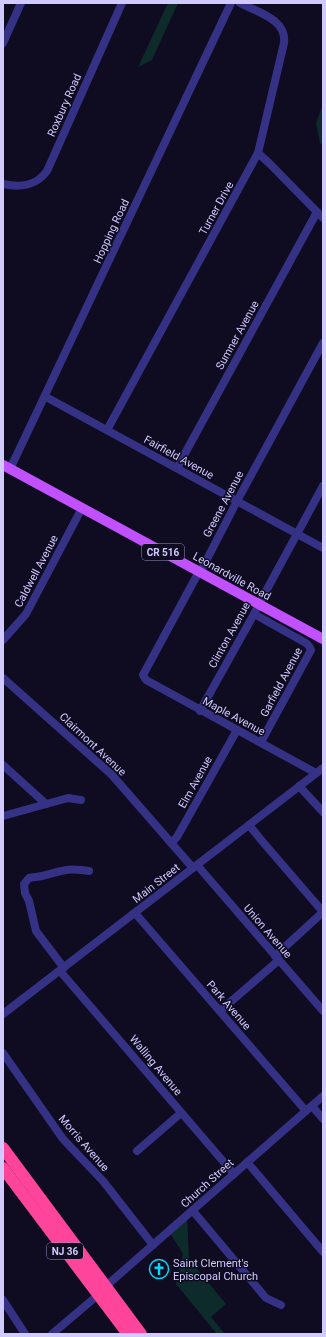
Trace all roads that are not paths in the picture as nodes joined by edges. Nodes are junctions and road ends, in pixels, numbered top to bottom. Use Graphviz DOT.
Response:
graph roads {
  1 [pos="21,3"];
  2 [pos="122,3"];
  3 [pos="231,3"];
  4 [pos="240,3"];
  5 [pos="3,41"];
  6 [pos="258,153"];
  7 [pos="3,184"];
  8 [pos="320,215"];
  9 [pos="323,343"];
  10 [pos="46,396"];
  11 [pos="107,430"];
  12 [pos="7,467"];
  13 [pos="177,468"];
  14 [pos="323,486"];
  15 [pos="237,501"];
  16 [pos="82,508"];
  17 [pos="297,534"];
  18 [pos="323,548"];
  19 [pos="200,572"];
  20 [pos="259,604"];
  21 [pos="254,614"];
  22 [pos="322,636"];
  23 [pos="3,640"];
  24 [pos="143,676"];
  25 [pos="3,678"];
  26 [pos="200,711"];
  27 [pos="237,730"];
  28 [pos="261,742"];
  29 [pos="3,765"];
  30 [pos="323,768"];
  31 [pos="316,773"];
  32 [pos="300,786"];
  33 [pos="81,800"];
  34 [pos="46,804"];
  35 [pos="323,812"];
  36 [pos="3,816"];
  37 [pos="249,825"];
  38 [pos="172,843"];
  39 [pos="195,867"];
  40 [pos="89,871"];
  41 [pos="323,912"];
  42 [pos="135,913"];
  43 [pos="277,958"];
  44 [pos="62,969"];
  45 [pos="320,1002"];
  46 [pos="220,1011"];
  47 [pos="323,1011"];
  48 [pos="3,1014"];
  49 [pos="3,1053"];
  50 [pos="323,1096"];
  51 [pos="309,1108"];
  52 [pos="181,1113"];
  53 [pos="323,1119"];
  54 [pos="3,1148"];
  55 [pos="137,1151"];
  56 [pos="247,1162"];
  57 [pos="3,1168"];
  58 [pos="234,1174"];
  59 [pos="193,1211"];
  60 [pos="153,1245"];
  61 [pos="323,1252"];
  62 [pos="102,1291"];
  63 [pos="3,1300"];
  64 [pos="281,1305"];
  65 [pos="25,1334"];
  66 [pos="52,1334"];
  67 [pos="128,1334"];
  68 [pos="141,1334"];
  1 -- 5 [label="street"];
  2 -- 7 [label="street, Roxbury Road"];
  3 -- 10 [label="street, Hopping Road"];
  4 -- 6 [label="street, Turner Drive"];
  6 -- 8 [label="street"];
  6 -- 11 [label="street, Turner Drive"];
  8 -- 13 [label="street, Sumner Avenue"];
  9 -- 15 [label="street, Greene Avenue"];
  10 -- 11 [label="street, Fairfield Avenue"];
  10 -- 12 [label="street, Hopping Road"];
  11 -- 13 [label="street, Fairfield Avenue"];
  12 -- 16 [label="main road, Leonardville Road / CR 516"];
  13 -- 15 [label="street, Fairfield Avenue"];
  14 -- 17 [label="street, Clinton Avenue"];
  15 -- 17 [label="street, Fairfield Avenue"];
  15 -- 19 [label="street, Greene Avenue"];
  16 -- 19 [label="main road, Leonardville Road / CR 516"];
  16 -- 23 [label="street, Caldwell Avenue"];
  17 -- 18 [label="street, Fairfield Avenue"];
  17 -- 20 [label="street, Clinton Avenue"];
  19 -- 20 [label="main road, Leonardville Road / CR 516"];
  19 -- 24 [label="street, Greene Avenue"];
  20 -- 21 [label="street, Clinton Avenue"];
  20 -- 22 [label="main road, Leonardville Road / CR 516"];
  21 -- 26 [label="street, Clinton Avenue"];
  21 -- 28 [label="street, Garfield Avenue"];
  24 -- 26 [label="street, Maple Avenue"];
  25 -- 38 [label="street, Clairmont Avenue"];
  26 -- 27 [label="street, Maple Avenue"];
  27 -- 28 [label="street, Maple Avenue"];
  27 -- 38 [label="street, Elm Avenue"];
  28 -- 31 [label="street, Maple Avenue"];
  29 -- 34 [label="street"];
  30 -- 31 [label="street, Main Street"];
  31 -- 32 [label="street, Main Street"];
  32 -- 35 [label="street"];
  32 -- 37 [label="street, Main Street"];
  33 -- 34 [label="street"];
  34 -- 36 [label="street"];
  37 -- 39 [label="street, Main Street"];
  37 -- 41 [label="street"];
  38 -- 39 [label="street, Clairmont Avenue"];
  39 -- 42 [label="street, Main Street"];
  39 -- 43 [label="street, Union Avenue"];
  40 -- 44 [label="street, Walling Avenue"];
  41 -- 43 [label="street"];
  42 -- 44 [label="street, Main Street"];
  42 -- 46 [label="street, Park Avenue"];
  43 -- 45 [label="street, Union Avenue"];
  43 -- 46 [label="street"];
  44 -- 48 [label="street, Main Street"];
  44 -- 52 [label="street, Walling Avenue"];
  45 -- 47 [label="street, Union Avenue"];
  46 -- 51 [label="street, Park Avenue"];
  49 -- 60 [label="street, Morris Avenue"];
  50 -- 51 [label="street, Church Street"];
  51 -- 53 [label="street, Park Avenue"];
  51 -- 56 [label="street, Church Street"];
  52 -- 55 [label="street"];
  52 -- 58 [label="street, Walling Avenue"];
  54 -- 62 [label="highway, NJ 36"];
  56 -- 58 [label="street, Church Street"];
  56 -- 61 [label="street"];
  57 -- 62 [label="highway, NJ 36"];
  58 -- 59 [label="street, Church Street"];
  59 -- 60 [label="street, Church Street"];
  59 -- 64 [label="street"];
  60 -- 62 [label="street, Church Street"];
  62 -- 66 [label="street, Church Street"];
  62 -- 67 [label="highway, NJ 36"];
  62 -- 68 [label="highway, NJ 36"];
  63 -- 65 [label="street"];
}
